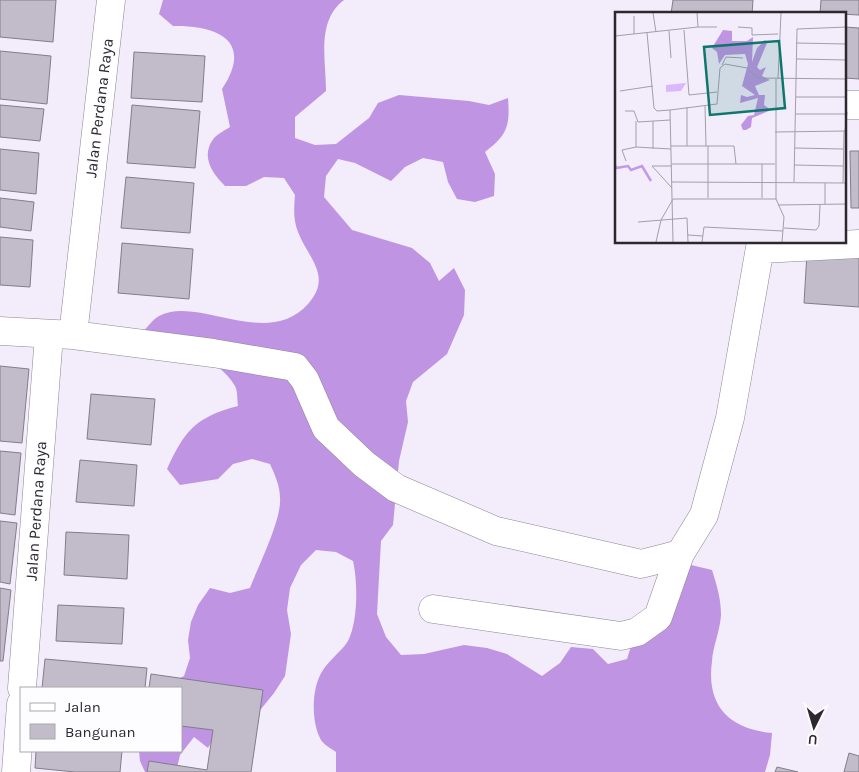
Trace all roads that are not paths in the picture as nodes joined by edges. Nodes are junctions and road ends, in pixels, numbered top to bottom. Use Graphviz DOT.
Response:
graph roads {
  1 [pos="111,0"];
  2 [pos="846,105"];
  3 [pos="859,105"];
  4 [pos="859,244"];
  5 [pos="761,246"];
  6 [pos="0,331"];
  7 [pos="61,335"];
  8 [pos="680,554"];
  9 [pos="433,609"];
  10 [pos="22,687"];
  11 [pos="20,718"];
  12 [pos="16,772"];
  1 -- 7 [label="street, Jalan Perdana Raya"];
  2 -- 3 [label="street"];
  4 -- 5 [label="street"];
  5 -- 8 [label="street"];
  6 -- 7 [label="street"];
  7 -- 8 [label="street"];
  7 -- 10 [label="street, Jalan Perdana Raya"];
  8 -- 9 [label="street"];
  11 -- 12 [label="street"];
}
